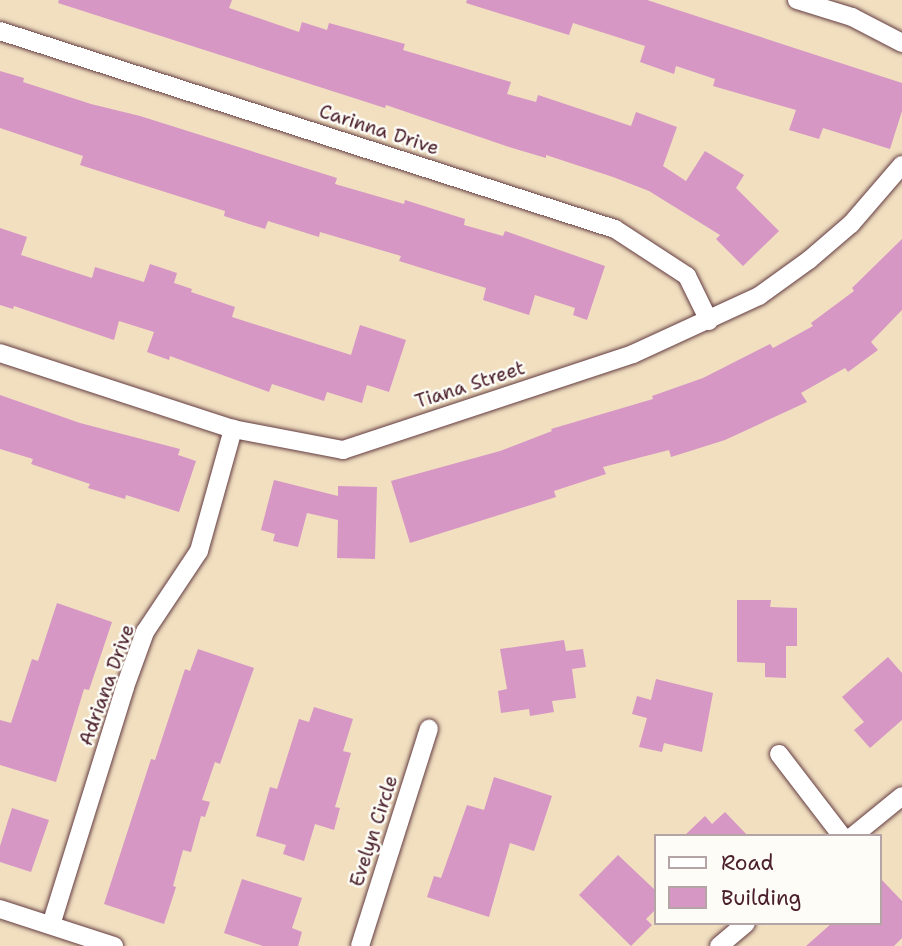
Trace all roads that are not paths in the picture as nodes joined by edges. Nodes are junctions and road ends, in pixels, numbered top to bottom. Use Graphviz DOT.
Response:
graph roads {
  1 [pos="796,0"];
  2 [pos="0,31"];
  3 [pos="902,43"];
  4 [pos="902,165"];
  5 [pos="709,321"];
  6 [pos="0,353"];
  7 [pos="233,429"];
  8 [pos="429,729"];
  9 [pos="779,754"];
  10 [pos="902,796"];
  11 [pos="840,834"];
  12 [pos="855,834"];
  13 [pos="0,909"];
  14 [pos="51,925"];
  15 [pos="744,925"];
  16 [pos="114,946"];
  17 [pos="360,946"];
  18 [pos="719,946"];
  1 -- 3 [label="street"];
  2 -- 5 [label="street, Carinna Drive"];
  4 -- 5 [label="street, Tiana Street"];
  5 -- 7 [label="street, Tiana Street"];
  6 -- 7 [label="street, Tiana Street"];
  7 -- 14 [label="street, Adriana Drive"];
  8 -- 17 [label="street, Evelyn Circle"];
  9 -- 11 [label="street"];
  10 -- 12 [label="street"];
  13 -- 14 [label="street"];
  14 -- 16 [label="street"];
  15 -- 18 [label="street"];
}
